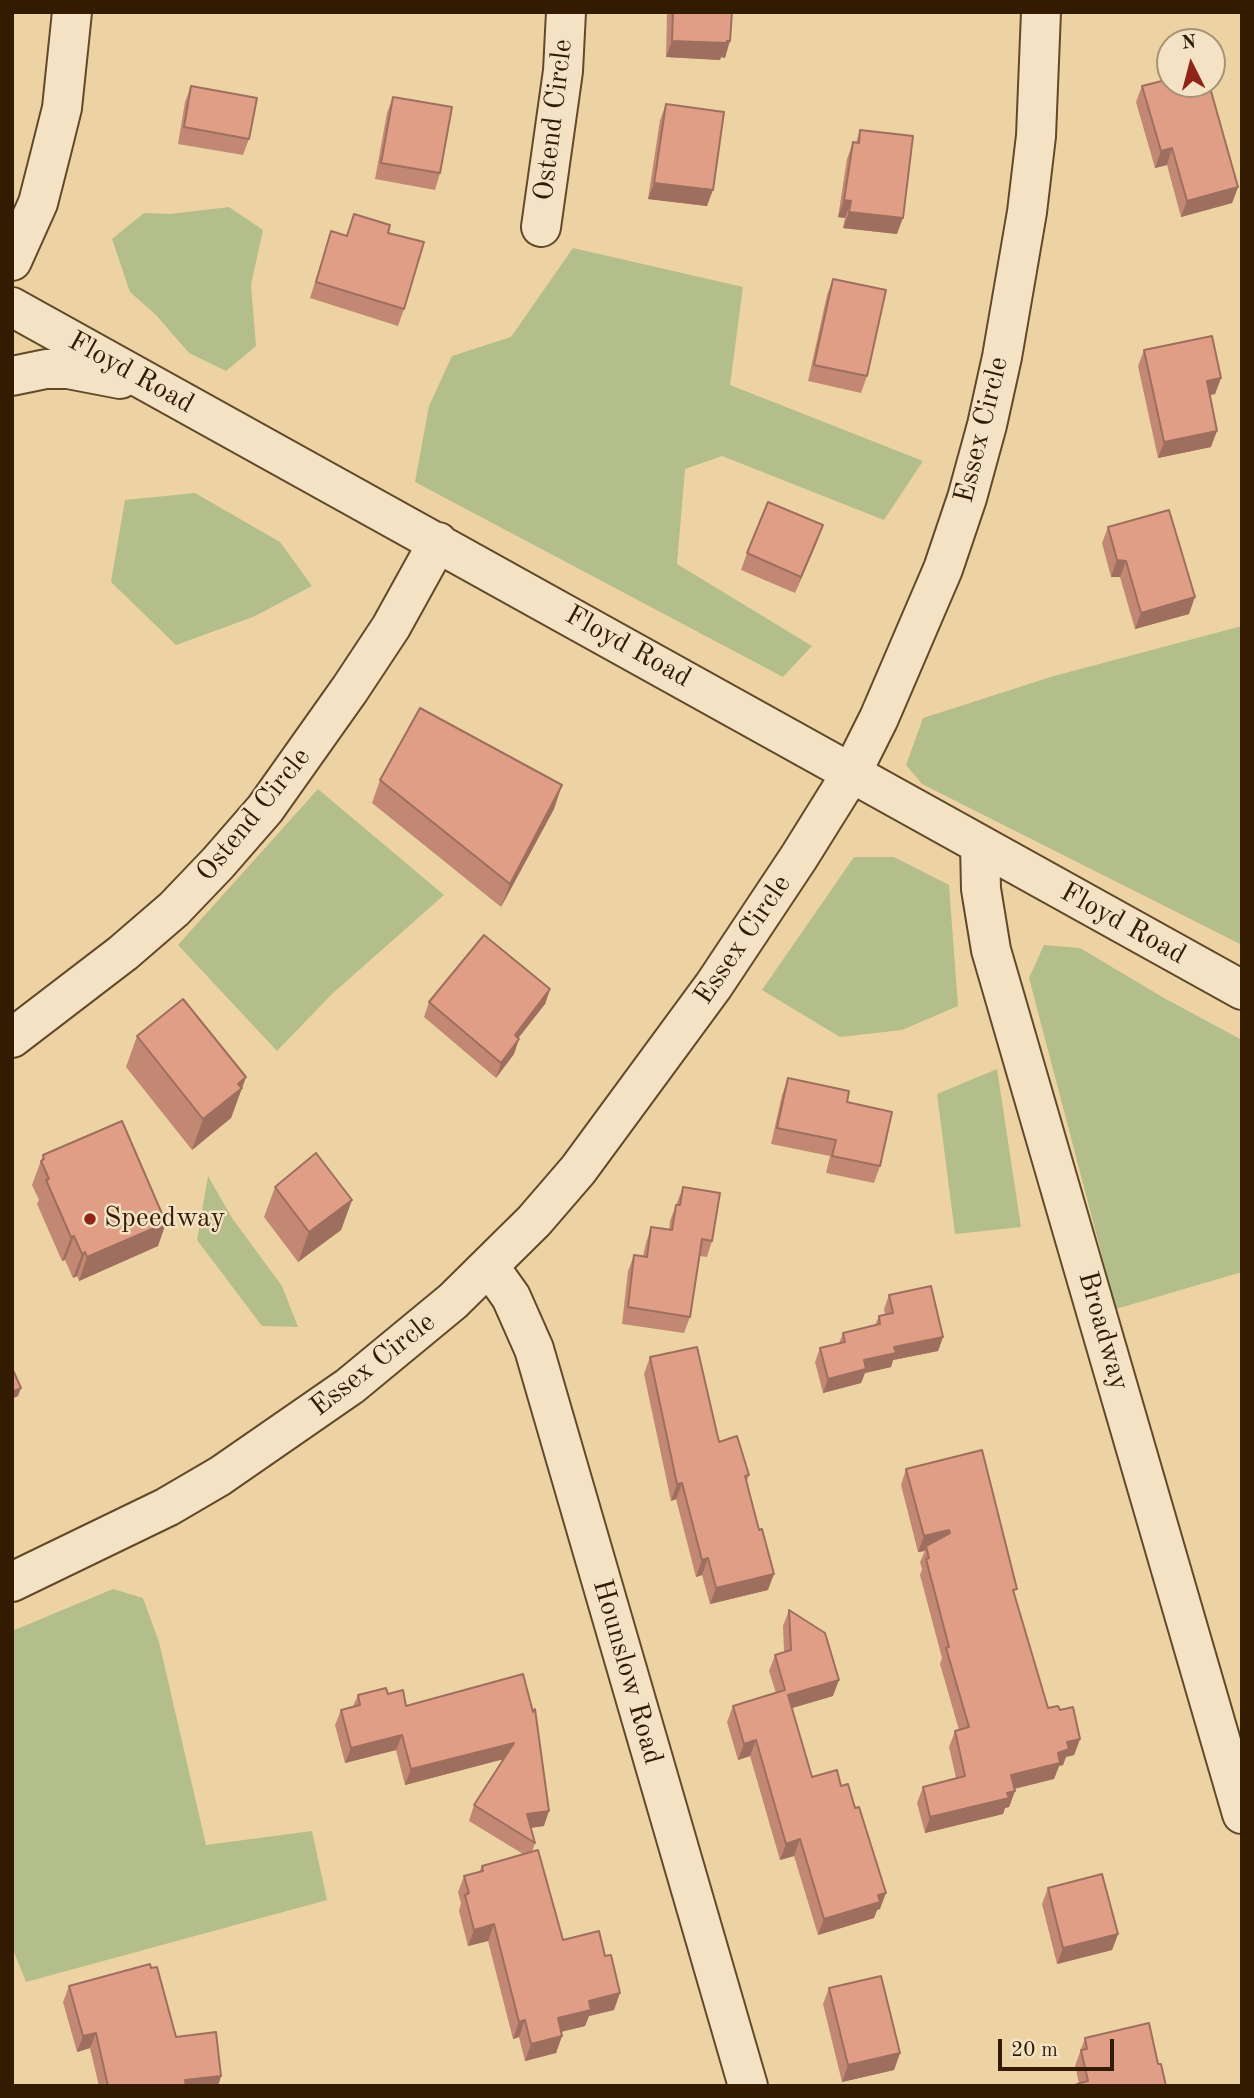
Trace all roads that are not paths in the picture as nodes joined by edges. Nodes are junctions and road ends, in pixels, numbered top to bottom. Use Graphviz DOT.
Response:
graph roads {
  1 [pos="72,12"];
  2 [pos="566,12"];
  3 [pos="1041,12"];
  4 [pos="541,227"];
  5 [pos="12,261"];
  6 [pos="12,307"];
  7 [pos="12,376"];
  8 [pos="153,386"];
  9 [pos="438,542"];
  10 [pos="852,772"];
  11 [pos="980,845"];
  12 [pos="1242,990"];
  13 [pos="12,1038"];
  14 [pos="489,1266"];
  15 [pos="12,1583"];
  16 [pos="1242,1814"];
  17 [pos="748,2086"];
  1 -- 5 [label="street"];
  2 -- 4 [label="street, Ostend Circle"];
  3 -- 10 [label="street, Essex Circle"];
  6 -- 8 [label="street, Floyd Road"];
  7 -- 8 [label="street"];
  8 -- 9 [label="street, Floyd Road"];
  9 -- 10 [label="street, Floyd Road"];
  9 -- 13 [label="street, Ostend Circle"];
  10 -- 11 [label="street, Floyd Road"];
  10 -- 14 [label="street, Essex Circle"];
  11 -- 12 [label="street, Floyd Road"];
  11 -- 16 [label="street, Broadway"];
  14 -- 15 [label="street, Essex Circle"];
  14 -- 17 [label="street, Hounslow Road"];
}
